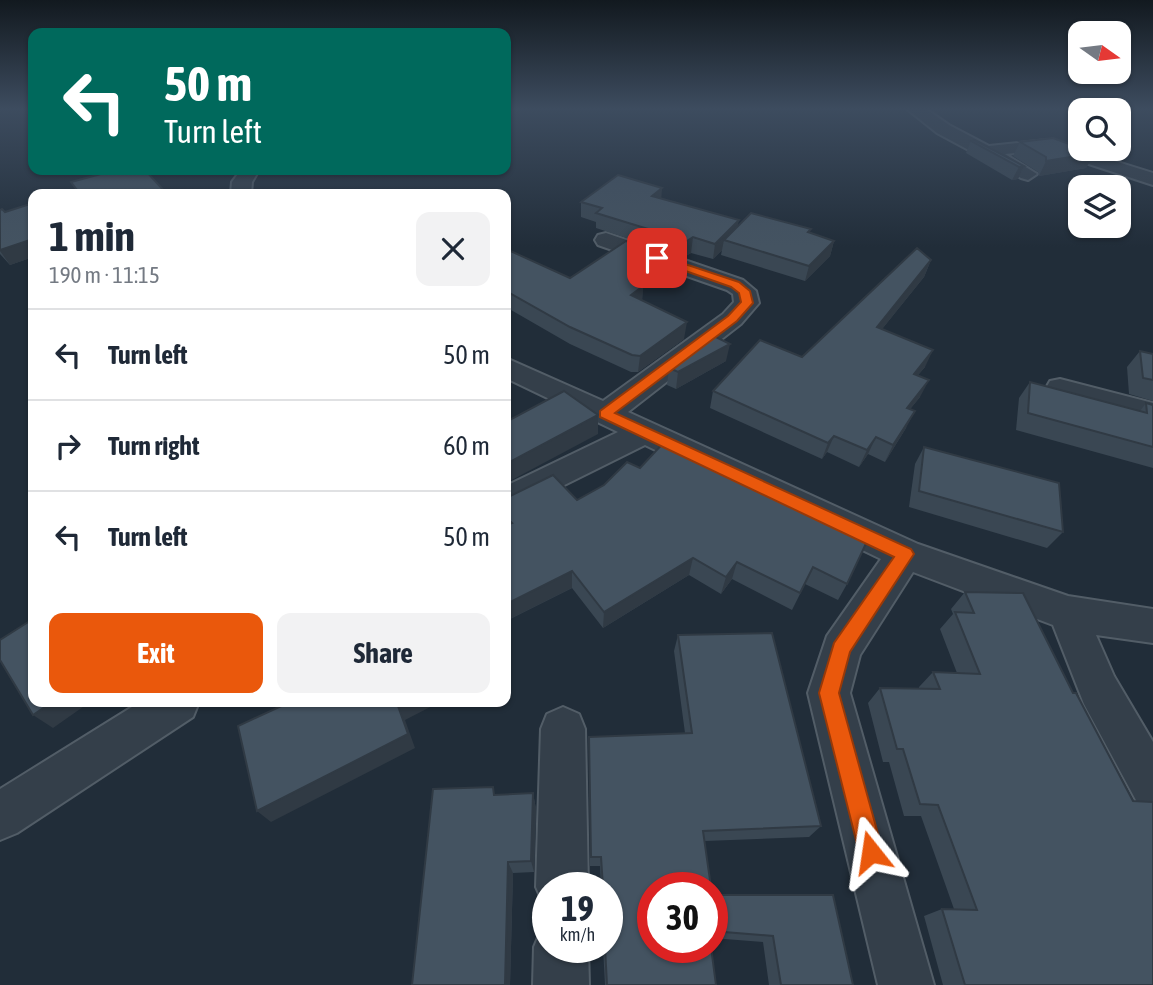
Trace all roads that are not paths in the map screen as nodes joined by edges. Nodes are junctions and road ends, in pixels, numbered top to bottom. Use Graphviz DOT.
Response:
graph roads {
  1 [pos="990,155"];
  2 [pos="1078,155"];
  3 [pos="1028,174"];
  4 [pos="1153,179"];
  5 [pos="606,240"];
  6 [pos="511,369"];
  7 [pos="1060,388"];
  8 [pos="1153,413"];
  9 [pos="605,414"];
  10 [pos="645,432"];
  11 [pos="511,499"];
  12 [pos="905,554"];
  13 [pos="1068,613"];
  14 [pos="1153,626"];
  15 [pos="170,707"];
  16 [pos="563,729"];
  17 [pos="1153,786"];
  18 [pos="0,816"];
  19 [pos="562,872"];
  20 [pos="561,963"];
  21 [pos="561,985"];
  22 [pos="906,985"];
  1 -- 3 [label="street"];
  2 -- 4 [label="street"];
  5 -- 9 [label="street"];
  6 -- 9 [label="street"];
  7 -- 8 [label="street"];
  9 -- 10 [label="street"];
  10 -- 11 [label="street"];
  10 -- 12 [label="street"];
  12 -- 13 [label="street"];
  12 -- 22 [label="street"];
  13 -- 14 [label="street"];
  13 -- 17 [label="street"];
  15 -- 18 [label="street"];
  16 -- 19 [label="street"];
  20 -- 21 [label="street"];
}
